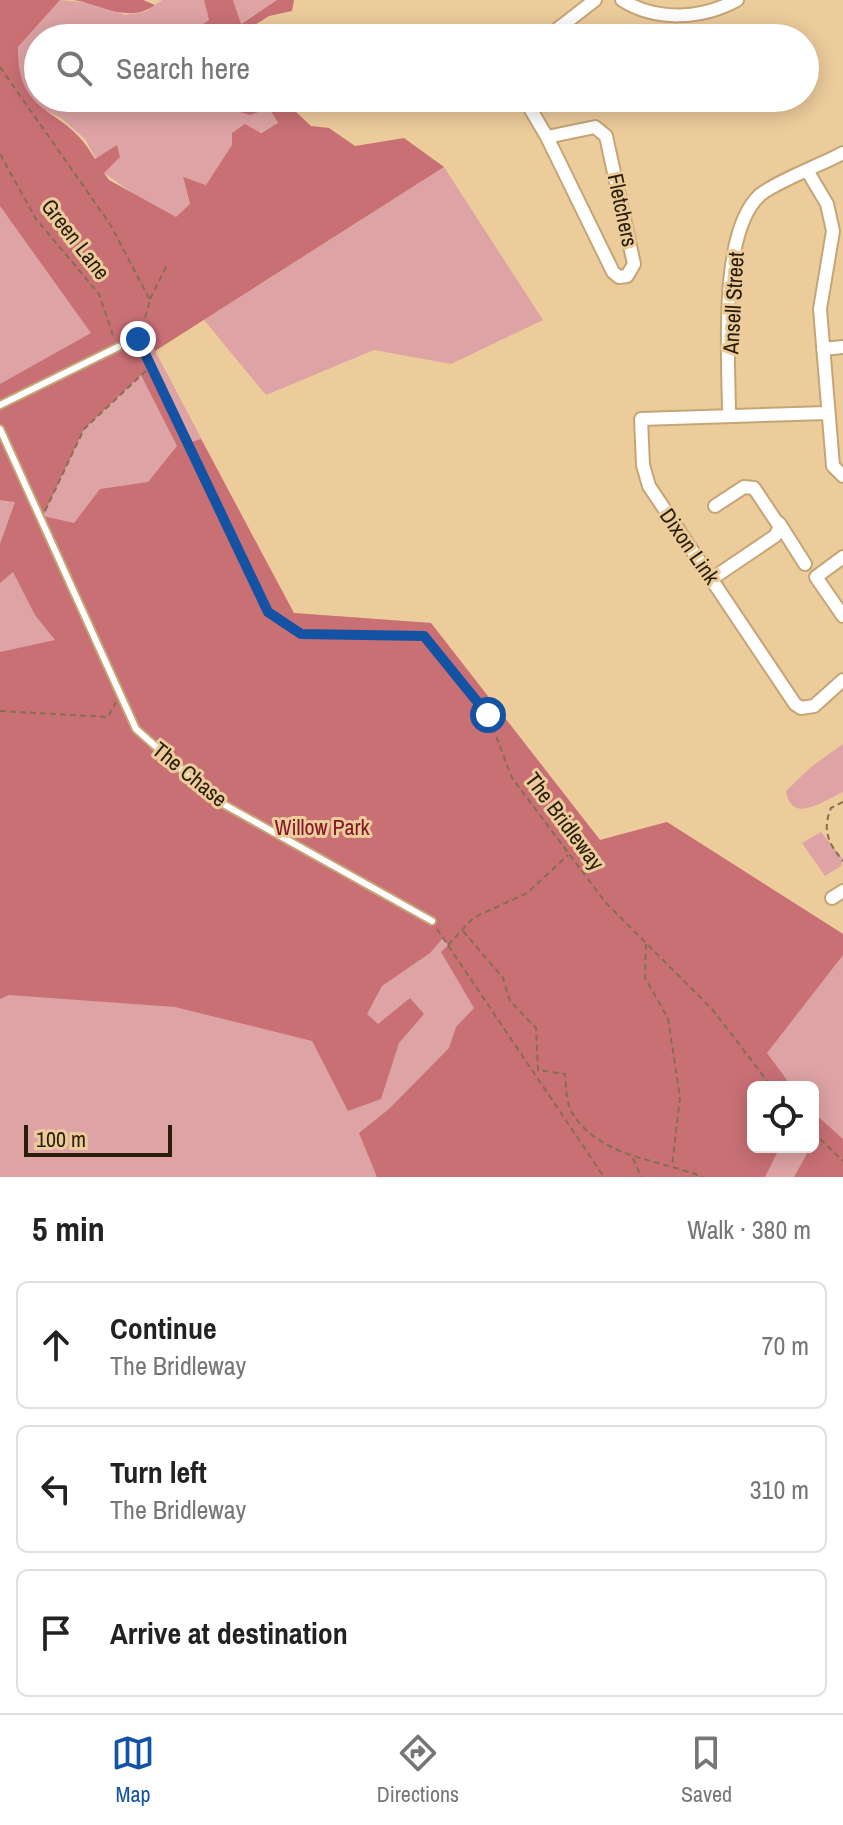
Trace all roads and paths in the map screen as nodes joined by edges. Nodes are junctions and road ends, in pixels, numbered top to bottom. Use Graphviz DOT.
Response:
graph roads {
  1 [pos="595,0"];
  2 [pos="622,0"];
  3 [pos="737,0"];
  4 [pos="564,24"];
  5 [pos="0,67"];
  6 [pos="24,101"];
  7 [pos="32,112"];
  8 [pos="532,112"];
  9 [pos="547,137"];
  10 [pos="843,153"];
  11 [pos="0,154"];
  12 [pos="808,172"];
  13 [pos="167,265"];
  14 [pos="150,300"];
  15 [pos="138,339"];
  16 [pos="118,347"];
  17 [pos="843,347"];
  18 [pos="823,349"];
  19 [pos="151,365"];
  20 [pos="0,405"];
  21 [pos="827,413"];
  22 [pos="729,416"];
  23 [pos="0,429"];
  24 [pos="843,476"];
  25 [pos="715,506"];
  26 [pos="41,519"];
  27 [pos="779,523"];
  28 [pos="843,557"];
  29 [pos="805,564"];
  30 [pos="713,578"];
  31 [pos="843,616"];
  32 [pos="843,680"];
  33 [pos="120,694"];
  34 [pos="0,711"];
  35 [pos="843,802"];
  36 [pos="569,854"];
  37 [pos="843,861"];
  38 [pos="432,921"];
  39 [pos="463,931"];
  40 [pos="646,943"];
  41 [pos="448,945"];
  42 [pos="767,1081"];
  43 [pos="819,1138"];
  44 [pos="632,1157"];
  45 [pos="843,1161"];
  46 [pos="671,1167"];
  47 [pos="604,1177"];
  48 [pos="641,1177"];
  49 [pos="703,1177"];
  1 -- 4 [label="street"];
  2 -- 3 [label="street"];
  5 -- 6 [label="path"];
  7 -- 14 [label="path"];
  8 -- 9 [label="street, Fletchers"];
  9 -- 9 [label="street, Fletchers"];
  10 -- 12 [label="street, Ansell Street"];
  11 -- 16 [label="path, Green Lane"];
  12 -- 18 [label="street"];
  12 -- 22 [label="street, Ansell Street"];
  13 -- 14 [label="path"];
  14 -- 15 [label="path"];
  15 -- 16 [label="path"];
  15 -- 19 [label="path, The Bridleway"];
  16 -- 20 [label="lane"];
  17 -- 18 [label="street"];
  18 -- 21 [label="street"];
  19 -- 26 [label="path"];
  19 -- 36 [label="path, The Bridleway"];
  21 -- 22 [label="street, Dixon Link"];
  21 -- 24 [label="street"];
  22 -- 30 [label="street, Dixon Link"];
  23 -- 26 [label="lane, The Chase"];
  25 -- 27 [label="street"];
  26 -- 33 [label="lane, The Chase"];
  27 -- 29 [label="street"];
  27 -- 30 [label="street"];
  28 -- 31 [label="street"];
  30 -- 32 [label="street, Dixon Link"];
  33 -- 34 [label="path"];
  33 -- 38 [label="lane, The Chase"];
  35 -- 37 [label="path"];
  36 -- 39 [label="path"];
  36 -- 40 [label="path, The Bridleway"];
  38 -- 41 [label="path"];
  39 -- 41 [label="path"];
  39 -- 44 [label="path"];
  40 -- 42 [label="path, The Bridleway"];
  40 -- 46 [label="path"];
  41 -- 47 [label="path"];
  43 -- 45 [label="path"];
  44 -- 46 [label="path"];
  44 -- 48 [label="path"];
  46 -- 49 [label="path"];
}
